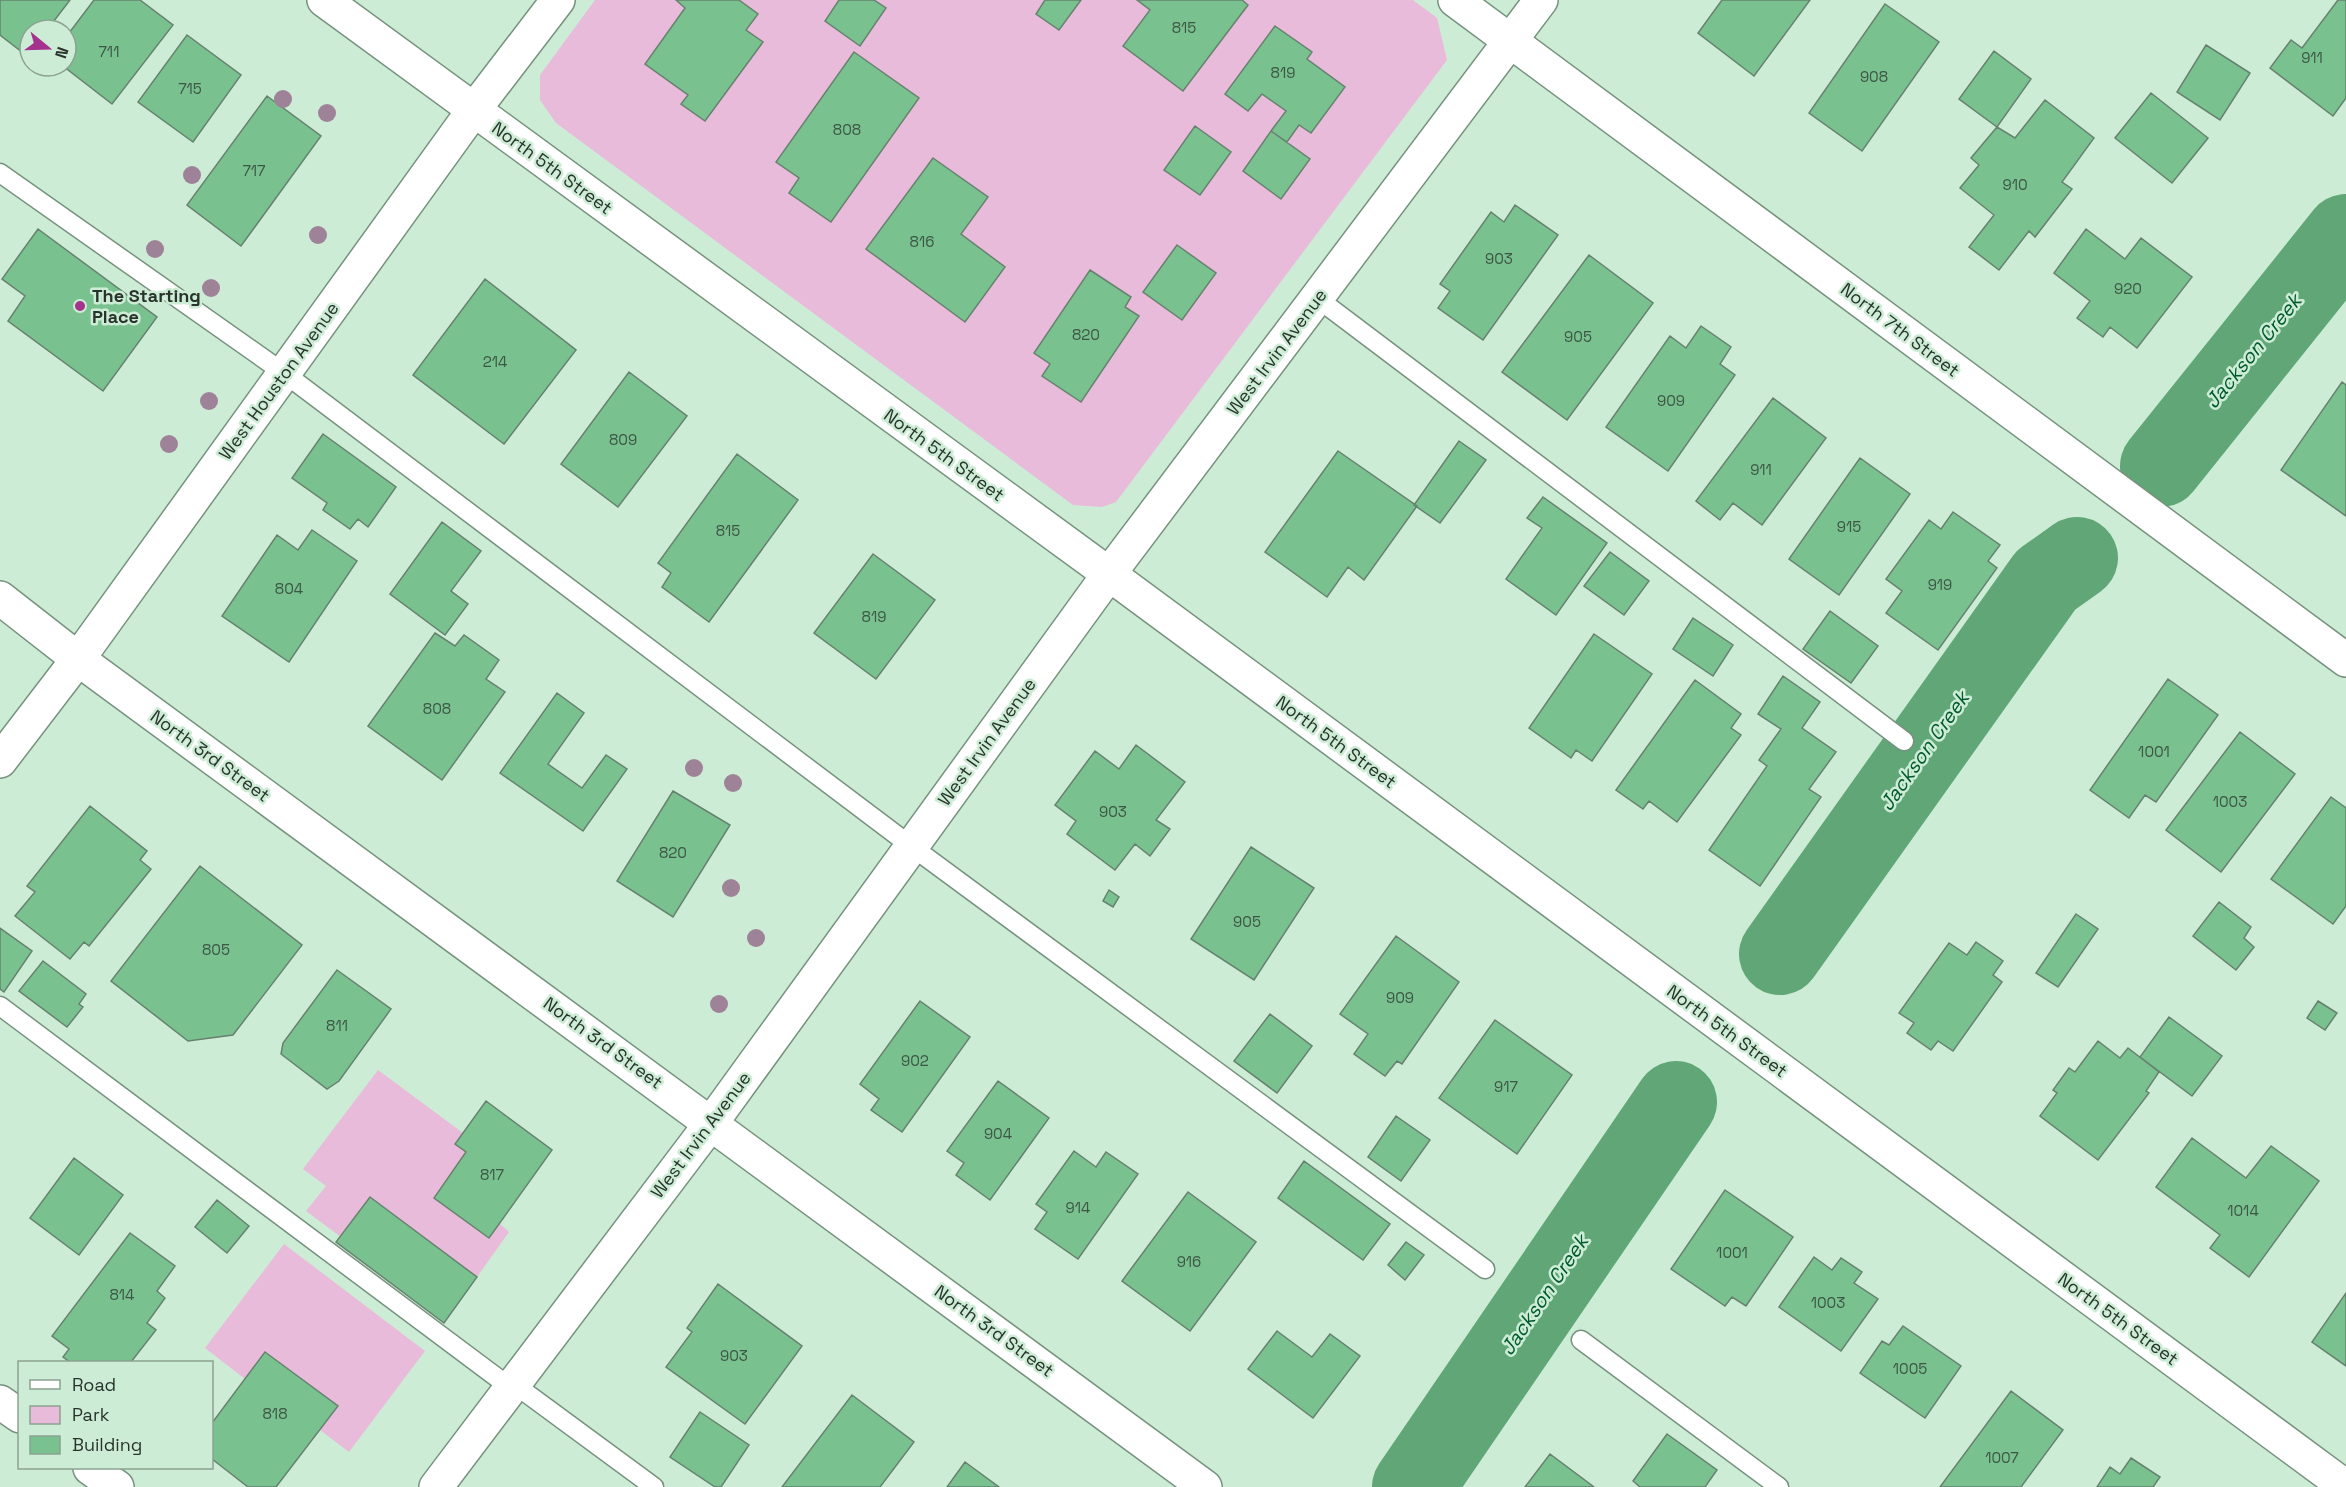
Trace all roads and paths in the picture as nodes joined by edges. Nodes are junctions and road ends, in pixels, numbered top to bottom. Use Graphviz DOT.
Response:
graph roads {
  1 [pos="324,0"];
  2 [pos="558,0"];
  3 [pos="1455,0"];
  4 [pos="1541,0"];
  5 [pos="1511,41"];
  6 [pos="473,111"];
  7 [pos="0,173"];
  8 [pos="1317,298"];
  9 [pos="284,374"];
  10 [pos="1108,574"];
  11 [pos="0,598"];
  12 [pos="78,659"];
  13 [pos="2346,660"];
  14 [pos="1905,741"];
  15 [pos="0,761"];
  16 [pos="911,846"];
  17 [pos="0,1006"];
  18 [pos="711,1122"];
  19 [pos="1485,1269"];
  20 [pos="1581,1340"];
  21 [pos="512,1386"];
  22 [pos="0,1402"];
  23 [pos="18,1415"];
  24 [pos="93,1469"];
  25 [pos="117,1487"];
  26 [pos="436,1487"];
  27 [pos="654,1487"];
  28 [pos="1205,1487"];
  29 [pos="1779,1487"];
  30 [pos="2346,1487"];
  1 -- 6 [label="street, North 5th Street"];
  2 -- 6 [label="street, West Houston Avenue"];
  3 -- 5 [label="street, North 7th Street"];
  4 -- 5 [label="street, West Irvin Avenue"];
  5 -- 8 [label="street, West Irvin Avenue"];
  5 -- 13 [label="street, North 7th Street"];
  6 -- 9 [label="street, West Houston Avenue"];
  6 -- 10 [label="street, North 5th Street"];
  7 -- 9 [label="lane"];
  8 -- 10 [label="street, West Irvin Avenue"];
  8 -- 14 [label="lane"];
  9 -- 12 [label="street, West Houston Avenue"];
  9 -- 16 [label="lane"];
  10 -- 16 [label="street, West Irvin Avenue"];
  10 -- 30 [label="street, North 5th Street"];
  11 -- 12 [label="street, North 3rd Street"];
  12 -- 15 [label="street, West Houston Avenue"];
  12 -- 18 [label="street, North 3rd Street"];
  16 -- 18 [label="street, West Irvin Avenue"];
  16 -- 19 [label="lane"];
  17 -- 21 [label="lane"];
  18 -- 21 [label="street, West Irvin Avenue"];
  18 -- 28 [label="street, North 3rd Street"];
  20 -- 29 [label="lane"];
  21 -- 26 [label="street, West Irvin Avenue"];
  21 -- 27 [label="lane"];
  22 -- 23 [label="street"];
  24 -- 25 [label="street"];
}
